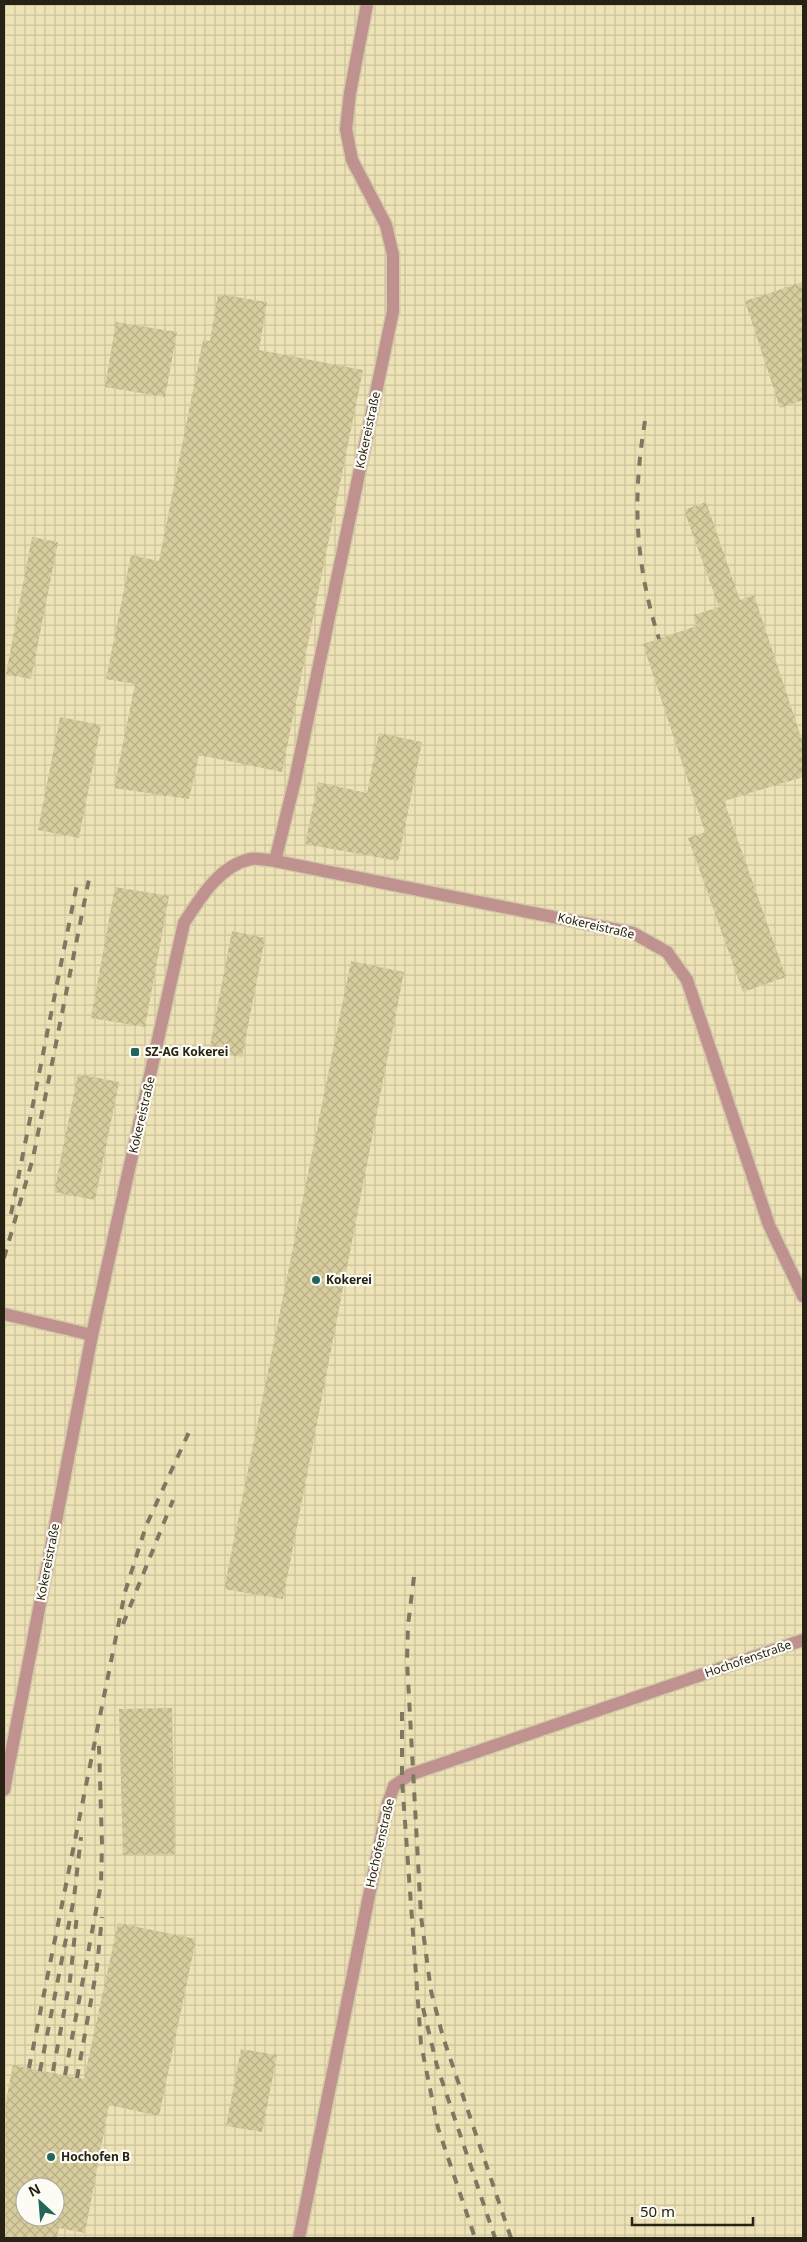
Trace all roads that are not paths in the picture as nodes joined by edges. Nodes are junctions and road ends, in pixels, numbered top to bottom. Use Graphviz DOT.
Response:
graph roads {
  1 [pos="367,4"];
  2 [pos="275,861"];
  3 [pos="803,1296"];
  4 [pos="4,1314"];
  5 [pos="92,1335"];
  6 [pos="803,1640"];
  7 [pos="4,1790"];
  8 [pos="299,2238"];
  1 -- 2 [label="lane, Kokereistraße"];
  2 -- 3 [label="lane, Kokereistraße"];
  2 -- 5 [label="lane, Kokereistraße"];
  4 -- 5 [label="lane"];
  5 -- 7 [label="lane, Kokereistraße"];
  6 -- 8 [label="lane, Hochofenstraße"];
}
